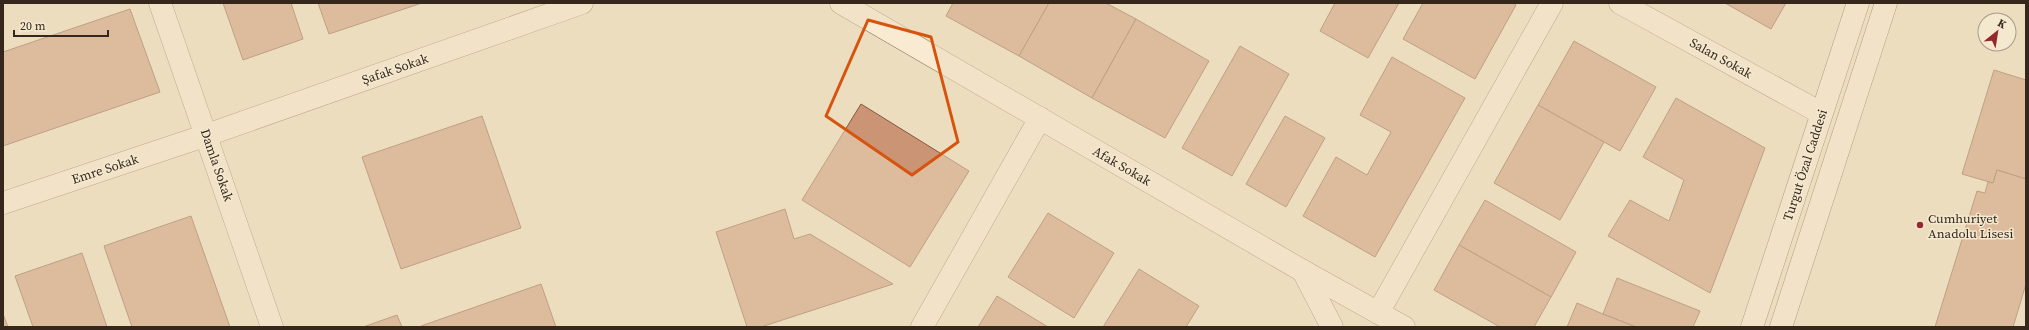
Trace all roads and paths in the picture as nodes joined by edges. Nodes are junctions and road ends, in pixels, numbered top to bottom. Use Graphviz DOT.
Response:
graph roads {
  1 [pos="160,3"];
  2 [pos="582,3"];
  3 [pos="841,3"];
  4 [pos="1552,3"];
  5 [pos="1620,3"];
  6 [pos="1858,3"];
  7 [pos="1886,3"];
  8 [pos="1821,113"];
  9 [pos="1040,118"];
  10 [pos="207,135"];
  11 [pos="3,203"];
  12 [pos="1303,271"];
  13 [pos="1378,313"];
  14 [pos="272,327"];
  15 [pos="922,327"];
  16 [pos="1332,327"];
  17 [pos="1404,327"];
  18 [pos="1752,327"];
  19 [pos="1780,327"];
  1 -- 10 [label="street, Damla Sokak"];
  2 -- 10 [label="street, Şafak Sokak"];
  3 -- 9 [label="street, Afak Sokak"];
  4 -- 13 [label="street"];
  5 -- 8 [label="street, Salan Sokak"];
  6 -- 8 [label="street, Turgut Özal Caddesi"];
  7 -- 19 [label="street, Turgut Özal Caddesi"];
  8 -- 18 [label="street, Turgut Özal Caddesi"];
  9 -- 12 [label="street, Afak Sokak"];
  9 -- 15 [label="street"];
  10 -- 11 [label="street, Emre Sokak"];
  10 -- 14 [label="street, Damla Sokak"];
  12 -- 13 [label="street, Afak Sokak"];
  12 -- 16 [label="street"];
  13 -- 17 [label="street, Afak Sokak"];
}
